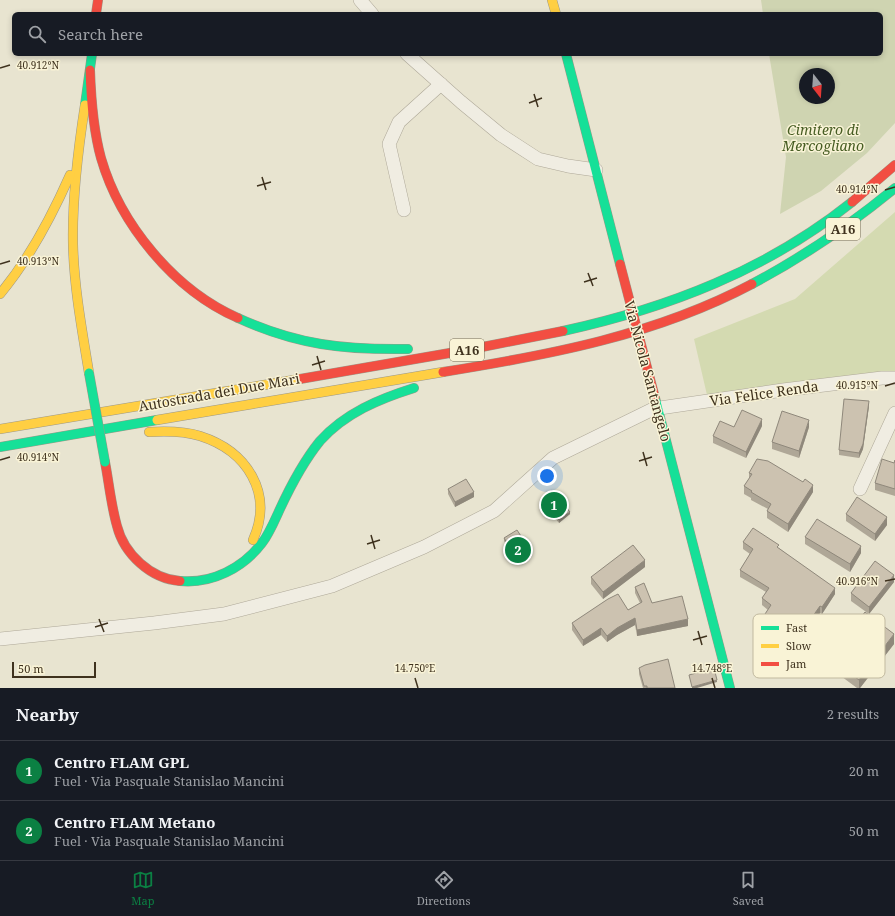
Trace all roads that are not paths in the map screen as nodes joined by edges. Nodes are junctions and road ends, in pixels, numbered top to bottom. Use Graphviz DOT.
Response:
graph roads {
  1 [pos="98,0"];
  2 [pos="360,0"];
  3 [pos="552,0"];
  4 [pos="96,12"];
  5 [pos="370,12"];
  6 [pos="555,12"];
  7 [pos="92,56"];
  8 [pos="409,56"];
  9 [pos="567,56"];
  10 [pos="90,70"];
  11 [pos="441,84"];
  12 [pos="78,153"];
  13 [pos="895,165"];
  14 [pos="596,170"];
  15 [pos="895,188"];
  16 [pos="404,210"];
  17 [pos="788,265"];
  18 [pos="0,294"];
  19 [pos="683,297"];
  20 [pos="439,346"];
  21 [pos="416,348"];
  22 [pos="895,378"];
  23 [pos="455,379"];
  24 [pos="425,385"];
  25 [pos="656,403"];
  26 [pos="895,413"];
  27 [pos="0,429"];
  28 [pos="140,433"];
  29 [pos="118,436"];
  30 [pos="0,447"];
  31 [pos="4,456"];
  32 [pos="860,489"];
  33 [pos="240,564"];
  34 [pos="0,639"];
  35 [pos="730,688"];
  1 -- 4 [label="main road"];
  2 -- 5 [label="street"];
  3 -- 6 [label="main road"];
  7 -- 10 [label="main road"];
  8 -- 11 [label="street"];
  9 -- 14 [label="main road, Via Nicola Santangelo"];
  10 -- 12 [label="main road"];
  10 -- 21 [label="main road"];
  11 -- 14 [label="street"];
  11 -- 16 [label="street"];
  12 -- 18 [label="main road"];
  12 -- 33 [label="main road, bridge"];
  13 -- 19 [label="main road, Autostrada dei Due Mari / A16"];
  14 -- 25 [label="main road, Via Nicola Santangelo, bridge"];
  15 -- 17 [label="main road, Autostrada dei Due Mari / A16"];
  17 -- 23 [label="main road"];
  17 -- 30 [label="main road, Autostrada dei Due Mari / A16"];
  19 -- 20 [label="main road"];
  19 -- 27 [label="main road, Autostrada dei Due Mari / A16"];
  22 -- 25 [label="street, Via Felice Renda"];
  24 -- 33 [label="main road"];
  25 -- 34 [label="street, Via Felice Renda"];
  25 -- 35 [label="main road, Via Nicola Santangelo"];
  26 -- 32 [label="street"];
  28 -- 33 [label="main road"];
  29 -- 31 [label="main road"];
}
